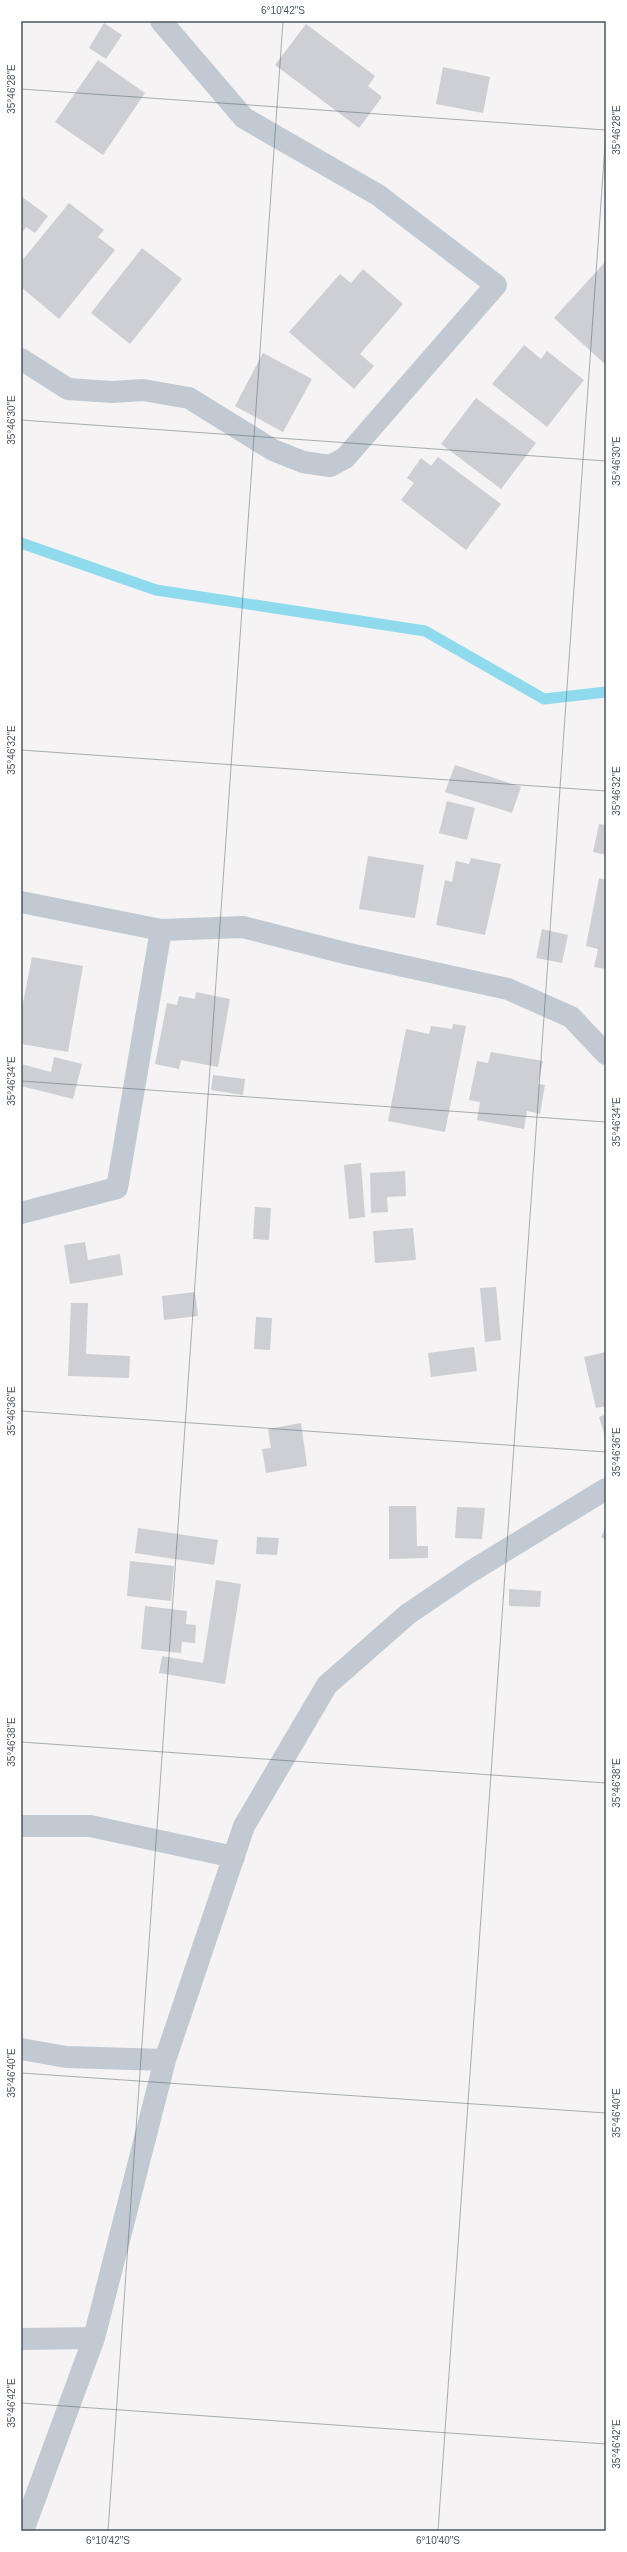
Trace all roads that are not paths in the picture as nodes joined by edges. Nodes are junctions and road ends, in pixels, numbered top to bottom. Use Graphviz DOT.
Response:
graph roads {
  1 [pos="161,21"];
  2 [pos="21,359"];
  3 [pos="21,902"];
  4 [pos="161,930"];
  5 [pos="606,1054"];
  6 [pos="21,1213"];
  7 [pos="606,1490"];
  8 [pos="21,1826"];
  9 [pos="234,1857"];
  10 [pos="21,2049"];
  11 [pos="165,2060"];
  12 [pos="94,2338"];
  13 [pos="21,2339"];
  14 [pos="23,2531"];
  1 -- 2 [label="street"];
  3 -- 4 [label="street"];
  4 -- 5 [label="street"];
  4 -- 6 [label="street"];
  7 -- 9 [label="street"];
  8 -- 9 [label="street"];
  9 -- 11 [label="street"];
  10 -- 11 [label="street"];
  11 -- 12 [label="street"];
  12 -- 13 [label="street"];
  12 -- 14 [label="street"];
}
